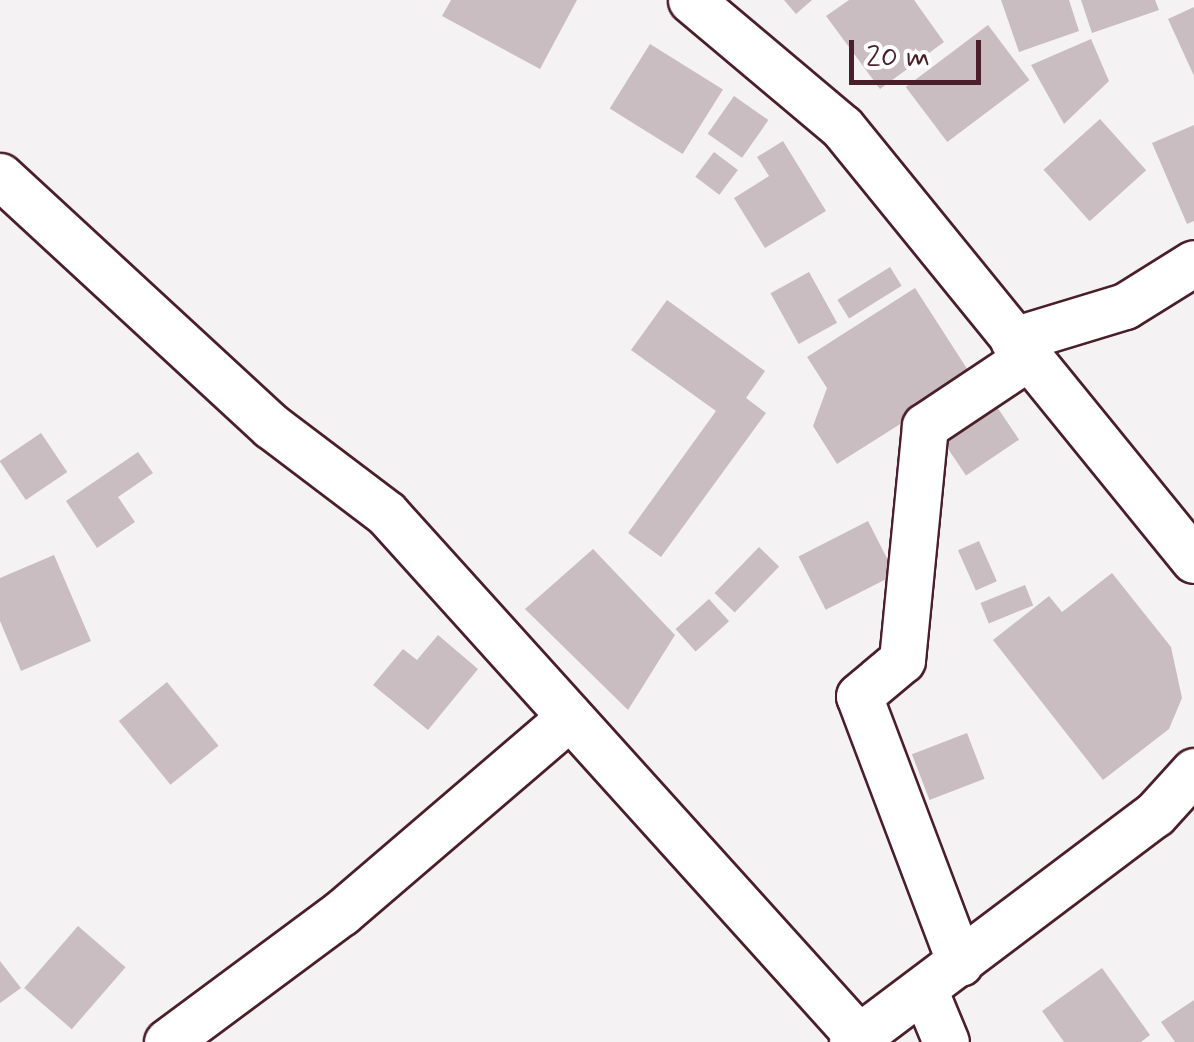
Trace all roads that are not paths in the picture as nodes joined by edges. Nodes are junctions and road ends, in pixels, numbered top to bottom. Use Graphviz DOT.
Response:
graph roads {
  1 [pos="691,0"];
  2 [pos="0,176"];
  3 [pos="1194,264"];
  4 [pos="1020,349"];
  5 [pos="1194,560"];
  6 [pos="570,717"];
  7 [pos="1194,770"];
  8 [pos="960,963"];
  9 [pos="924,989"];
  10 [pos="856,1039"];
  11 [pos="167,1042"];
  12 [pos="946,1042"];
  1 -- 4 [label="street"];
  2 -- 6 [label="street"];
  3 -- 4 [label="street"];
  4 -- 5 [label="street"];
  4 -- 8 [label="street"];
  6 -- 10 [label="street"];
  6 -- 11 [label="street"];
  7 -- 8 [label="street"];
  8 -- 9 [label="street"];
  9 -- 10 [label="street"];
  9 -- 12 [label="street"];
}
